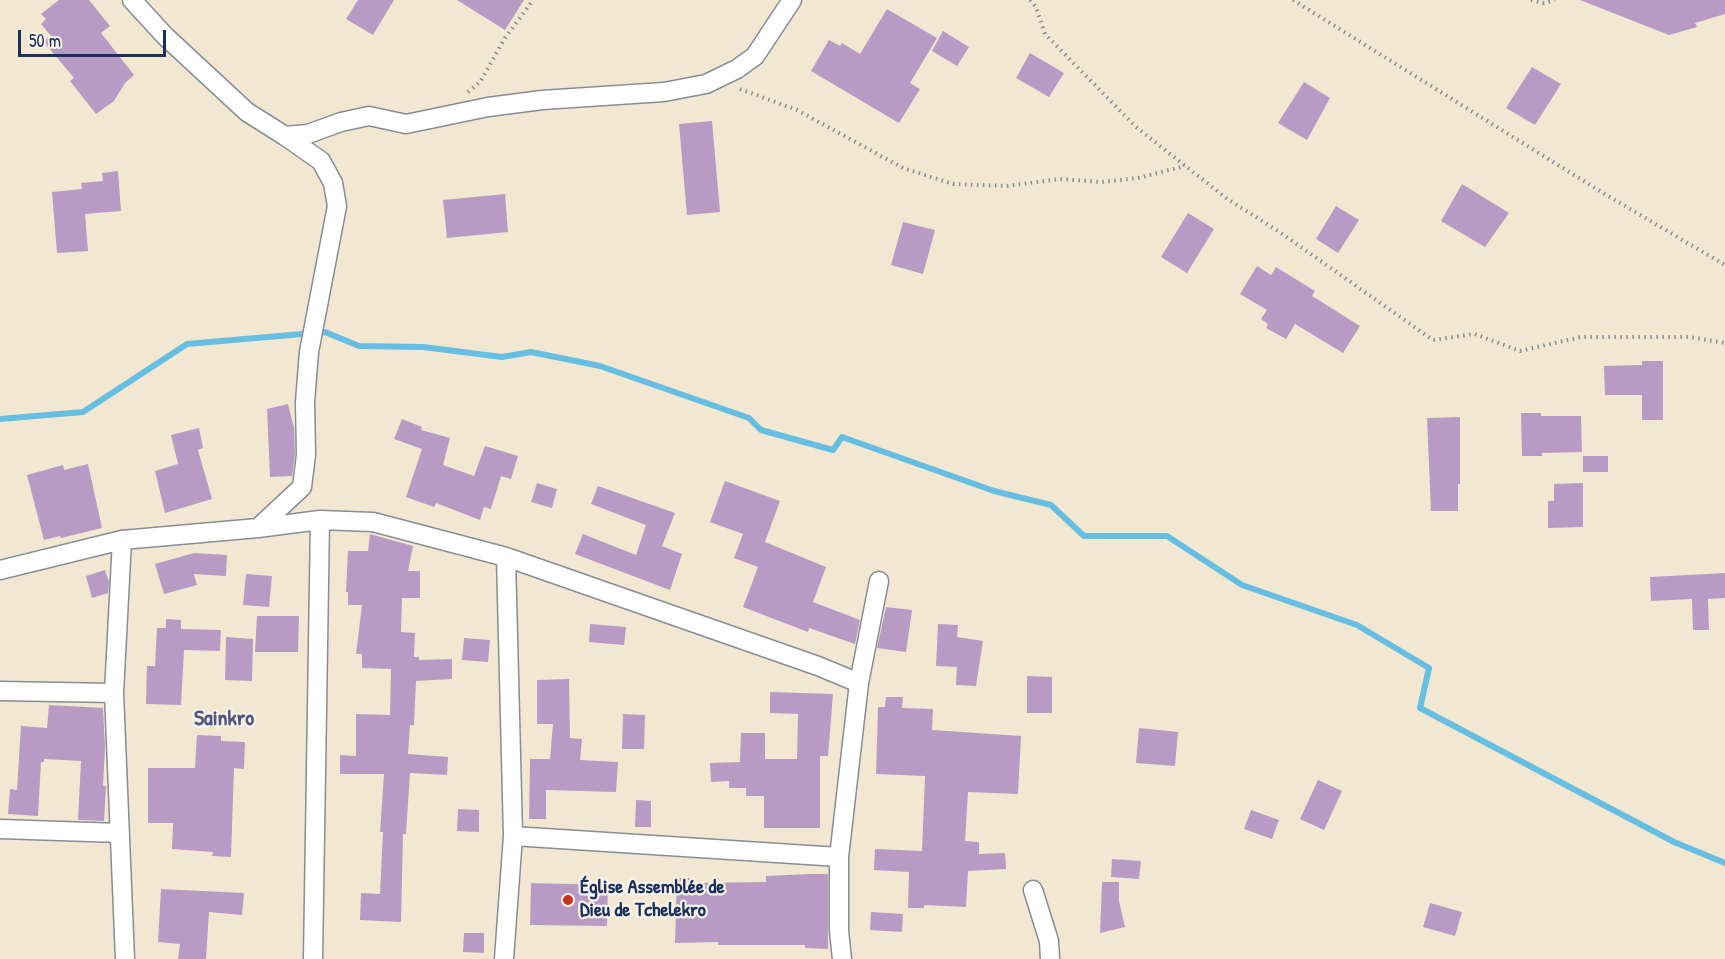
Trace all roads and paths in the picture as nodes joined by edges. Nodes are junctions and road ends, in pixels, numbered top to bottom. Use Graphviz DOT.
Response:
graph roads {
  1 [pos="132,0"];
  2 [pos="533,0"];
  3 [pos="792,0"];
  4 [pos="1030,0"];
  5 [pos="1293,0"];
  6 [pos="1531,0"];
  7 [pos="1555,0"];
  8 [pos="706,84"];
  9 [pos="465,95"];
  10 [pos="285,136"];
  11 [pos="1185,166"];
  12 [pos="1725,265"];
  13 [pos="1725,343"];
  14 [pos="320,520"];
  15 [pos="258,528"];
  16 [pos="122,540"];
  17 [pos="506,557"];
  18 [pos="0,570"];
  19 [pos="879,581"];
  20 [pos="859,683"];
  21 [pos="0,692"];
  22 [pos="114,693"];
  23 [pos="0,829"];
  24 [pos="120,833"];
  25 [pos="513,836"];
  26 [pos="839,857"];
  27 [pos="1033,890"];
  28 [pos="125,959"];
  29 [pos="313,959"];
  30 [pos="504,959"];
  31 [pos="842,959"];
  32 [pos="1050,959"];
  1 -- 10 [label="street"];
  2 -- 9 [label="path"];
  3 -- 8 [label="street"];
  4 -- 11 [label="path"];
  5 -- 12 [label="path"];
  6 -- 7 [label="path"];
  8 -- 10 [label="street"];
  8 -- 11 [label="path"];
  10 -- 15 [label="street"];
  11 -- 13 [label="path"];
  14 -- 15 [label="street"];
  14 -- 17 [label="street"];
  14 -- 29 [label="street"];
  15 -- 16 [label="street"];
  16 -- 18 [label="street"];
  16 -- 22 [label="street"];
  17 -- 20 [label="street"];
  17 -- 25 [label="street"];
  19 -- 20 [label="street"];
  20 -- 26 [label="street"];
  21 -- 22 [label="street"];
  22 -- 24 [label="street"];
  23 -- 24 [label="street"];
  24 -- 28 [label="street"];
  25 -- 26 [label="street"];
  25 -- 30 [label="street"];
  26 -- 31 [label="street"];
  27 -- 32 [label="street"];
}
